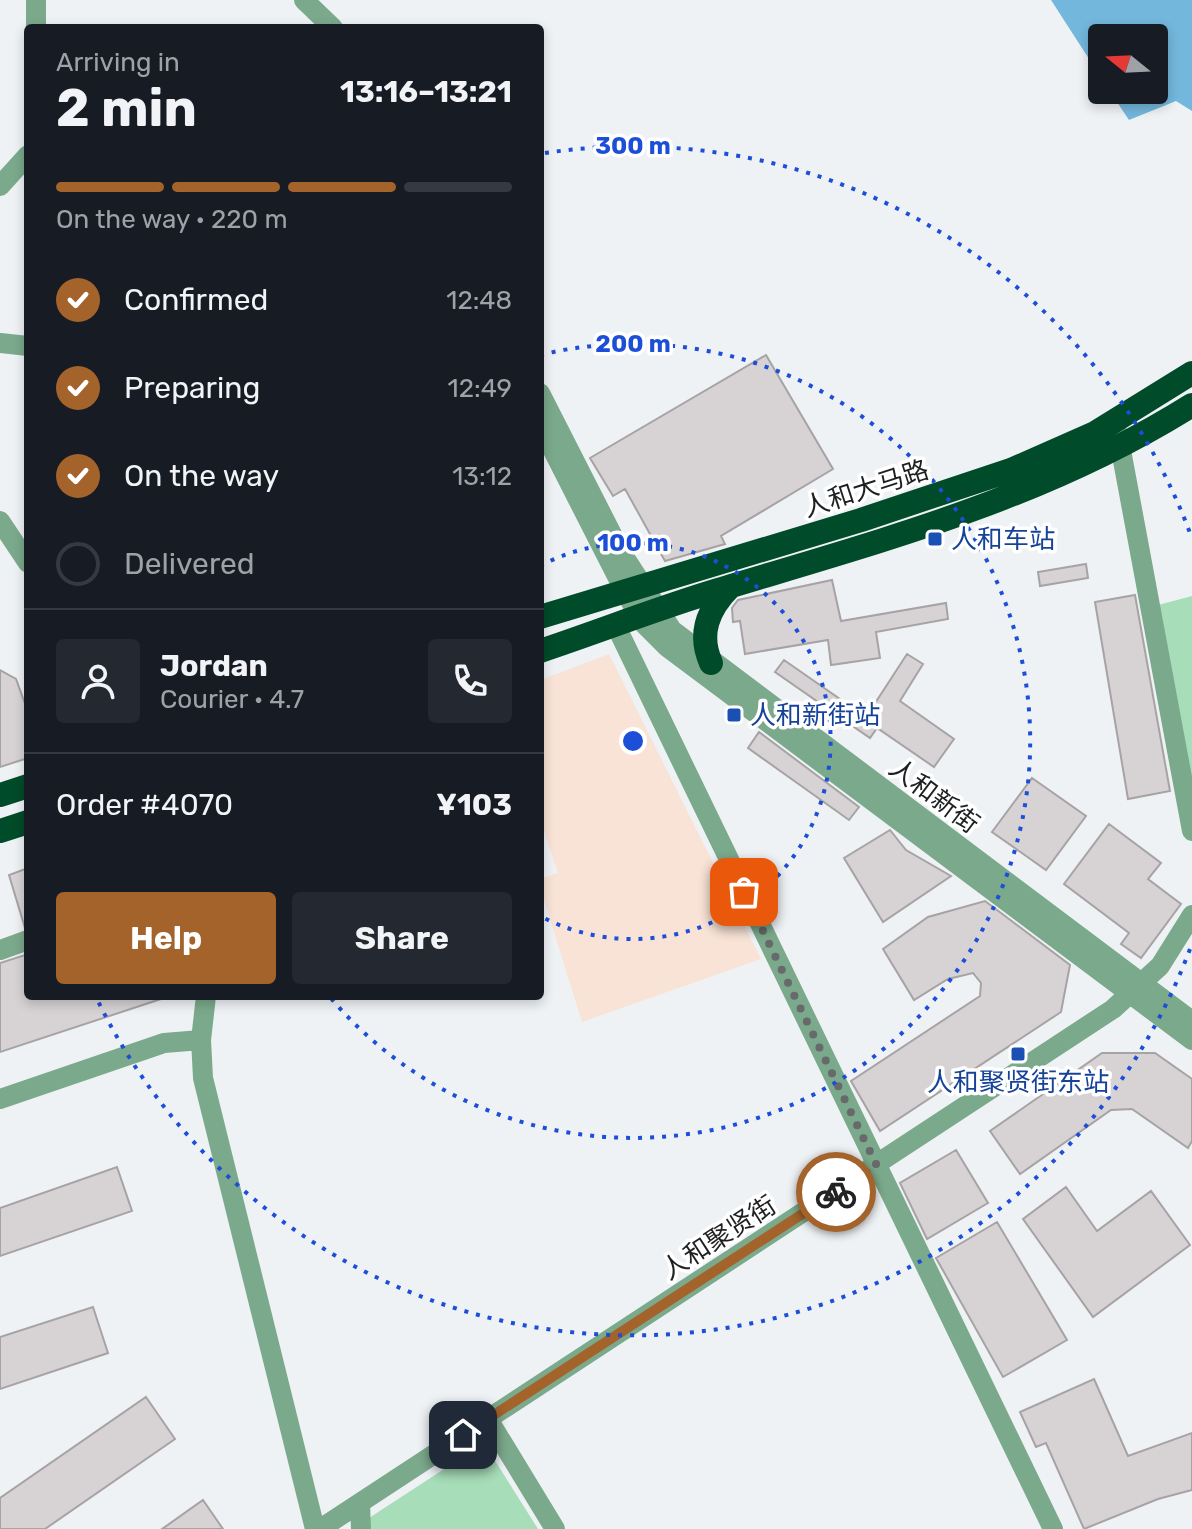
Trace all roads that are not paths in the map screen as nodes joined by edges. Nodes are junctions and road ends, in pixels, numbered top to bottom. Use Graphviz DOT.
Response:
graph roads {
  1 [pos="36,0"];
  2 [pos="287,0"];
  3 [pos="304,0"];
  4 [pos="36,24"];
  5 [pos="311,24"];
  6 [pos="329,24"];
  7 [pos="24,159"];
  8 [pos="0,186"];
  9 [pos="0,343"];
  10 [pos="24,346"];
  11 [pos="1192,373"];
  12 [pos="544,401"];
  13 [pos="1192,405"];
  14 [pos="1115,422"];
  15 [pos="544,432"];
  16 [pos="1122,447"];
  17 [pos="0,521"];
  18 [pos="24,557"];
  19 [pos="730,586"];
  20 [pos="633,589"];
  21 [pos="648,613"];
  22 [pos="544,616"];
  23 [pos="616,626"];
  24 [pos="544,650"];
  25 [pos="711,663"];
  26 [pos="24,787"];
  27 [pos="0,795"];
  28 [pos="24,823"];
  29 [pos="0,831"];
  30 [pos="1192,831"];
  31 [pos="1192,915"];
  32 [pos="24,941"];
  33 [pos="0,950"];
  34 [pos="1136,988"];
  35 [pos="206,1000"];
  36 [pos="1192,1021"];
  37 [pos="201,1040"];
  38 [pos="1192,1040"];
  39 [pos="0,1099"];
  40 [pos="877,1166"];
  41 [pos="488,1419"];
  42 [pos="360,1503"];
  43 [pos="321,1528"];
  44 [pos="361,1529"];
  45 [pos="555,1529"];
  46 [pos="1053,1529"];
  1 -- 4 [label="street"];
  2 -- 5 [label="street"];
  3 -- 6 [label="street"];
  7 -- 8 [label="street"];
  9 -- 10 [label="street"];
  11 -- 14 [label="highway, 人和大马路"];
  12 -- 20 [label="street, 人和新街"];
  13 -- 16 [label="highway, 人和大马路"];
  14 -- 16 [label="street"];
  14 -- 20 [label="highway, 人和大马路"];
  15 -- 20 [label="street, 人和新街"];
  16 -- 19 [label="highway, 人和大马路"];
  16 -- 30 [label="street"];
  17 -- 18 [label="street"];
  19 -- 21 [label="highway, 人和大马路"];
  19 -- 25 [label="highway"];
  20 -- 21 [label="street, 人和新街"];
  20 -- 22 [label="highway, 人和大马路"];
  21 -- 23 [label="highway, 人和大马路"];
  21 -- 25 [label="street, 人和新街"];
  21 -- 34 [label="street, 人和新街"];
  23 -- 24 [label="highway, 人和大马路"];
  23 -- 40 [label="street"];
  25 -- 34 [label="street, 人和新街"];
  26 -- 27 [label="highway"];
  28 -- 29 [label="highway"];
  31 -- 34 [label="street, 人和聚贤街"];
  32 -- 33 [label="street"];
  34 -- 36 [label="street, 人和新街"];
  34 -- 38 [label="street, 人和新街"];
  34 -- 40 [label="street, 人和聚贤街"];
  35 -- 37 [label="street"];
  37 -- 39 [label="street"];
  37 -- 43 [label="street"];
  40 -- 41 [label="street, 人和聚贤街"];
  40 -- 46 [label="street"];
  41 -- 42 [label="street, 人和聚贤街"];
  41 -- 45 [label="street"];
  42 -- 43 [label="street, 人和聚贤街"];
  42 -- 44 [label="street"];
}
